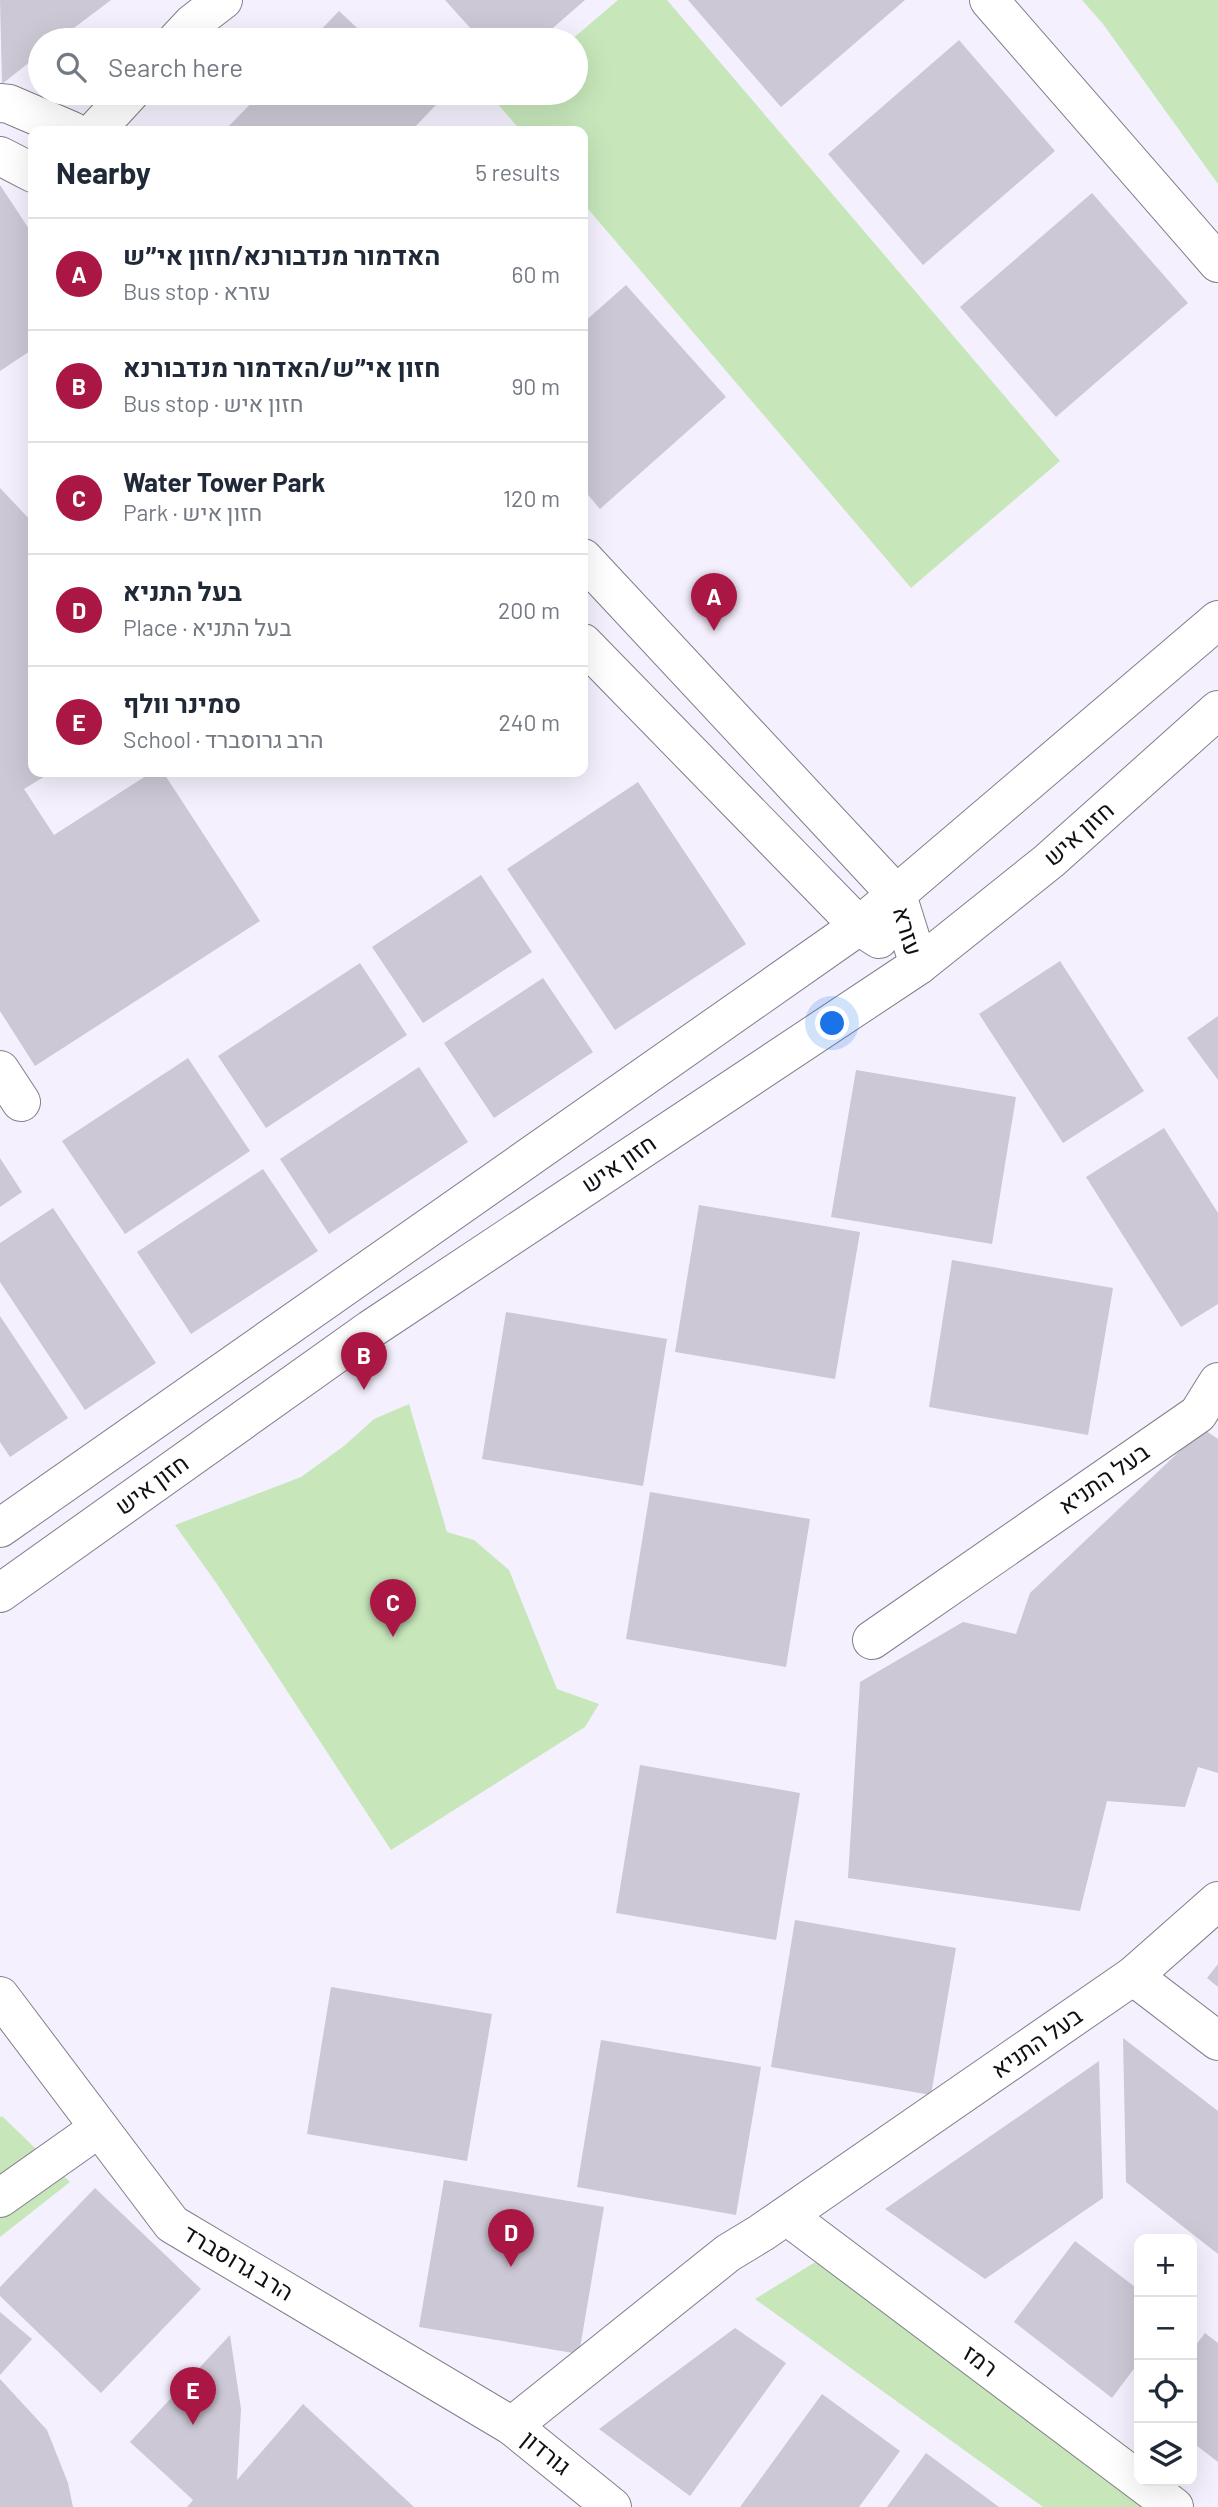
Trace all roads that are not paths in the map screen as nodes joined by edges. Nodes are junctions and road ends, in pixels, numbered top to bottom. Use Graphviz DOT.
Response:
graph roads {
  1 [pos="223,0"];
  2 [pos="989,0"];
  3 [pos="188,28"];
  4 [pos="0,103"];
  5 [pos="119,105"];
  6 [pos="60,126"];
  7 [pos="100,126"];
  8 [pos="0,156"];
  9 [pos="28,170"];
  10 [pos="1218,263"];
  11 [pos="588,563"];
  12 [pos="1218,620"];
  13 [pos="588,648"];
  14 [pos="1218,710"];
  15 [pos="897,895"];
  16 [pos="859,926"];
  17 [pos="919,965"];
  18 [pos="0,1070"];
  19 [pos="21,1102"];
  20 [pos="1218,1382"];
  21 [pos="1208,1421"];
  22 [pos="0,1528"];
  23 [pos="0,1593"];
  24 [pos="872,1640"];
  25 [pos="1218,1900"];
  26 [pos="1132,1976"];
  27 [pos="0,1996"];
  28 [pos="1218,2041"];
  29 [pos="99,2128"];
  30 [pos="0,2198"];
  31 [pos="787,2216"];
  32 [pos="512,2426"];
  33 [pos="612,2507"];
  34 [pos="1174,2507"];
  1 -- 3 [label="street"];
  2 -- 10 [label="street"];
  4 -- 6 [label="street"];
  5 -- 7 [label="street"];
  8 -- 9 [label="street"];
  11 -- 15 [label="street, עזרא"];
  12 -- 15 [label="street"];
  13 -- 16 [label="street, עזרא"];
  14 -- 17 [label="street, חזון איש"];
  15 -- 16 [label="street"];
  15 -- 17 [label="street, עזרא"];
  16 -- 17 [label="street, עזרא"];
  16 -- 22 [label="street"];
  17 -- 23 [label="street, חזון איש"];
  18 -- 19 [label="street"];
  20 -- 21 [label="street, בעל התניא"];
  21 -- 24 [label="street, בעל התניא"];
  25 -- 26 [label="street, בעל התניא"];
  26 -- 28 [label="street"];
  26 -- 31 [label="street, בעל התניא"];
  27 -- 29 [label="street, הרב גרוסברד"];
  29 -- 30 [label="street"];
  29 -- 32 [label="street, הרב גרוסברד"];
  31 -- 32 [label="street, בעל התניא"];
  31 -- 34 [label="street, רמז"];
  32 -- 33 [label="street, גורדון"];
}
